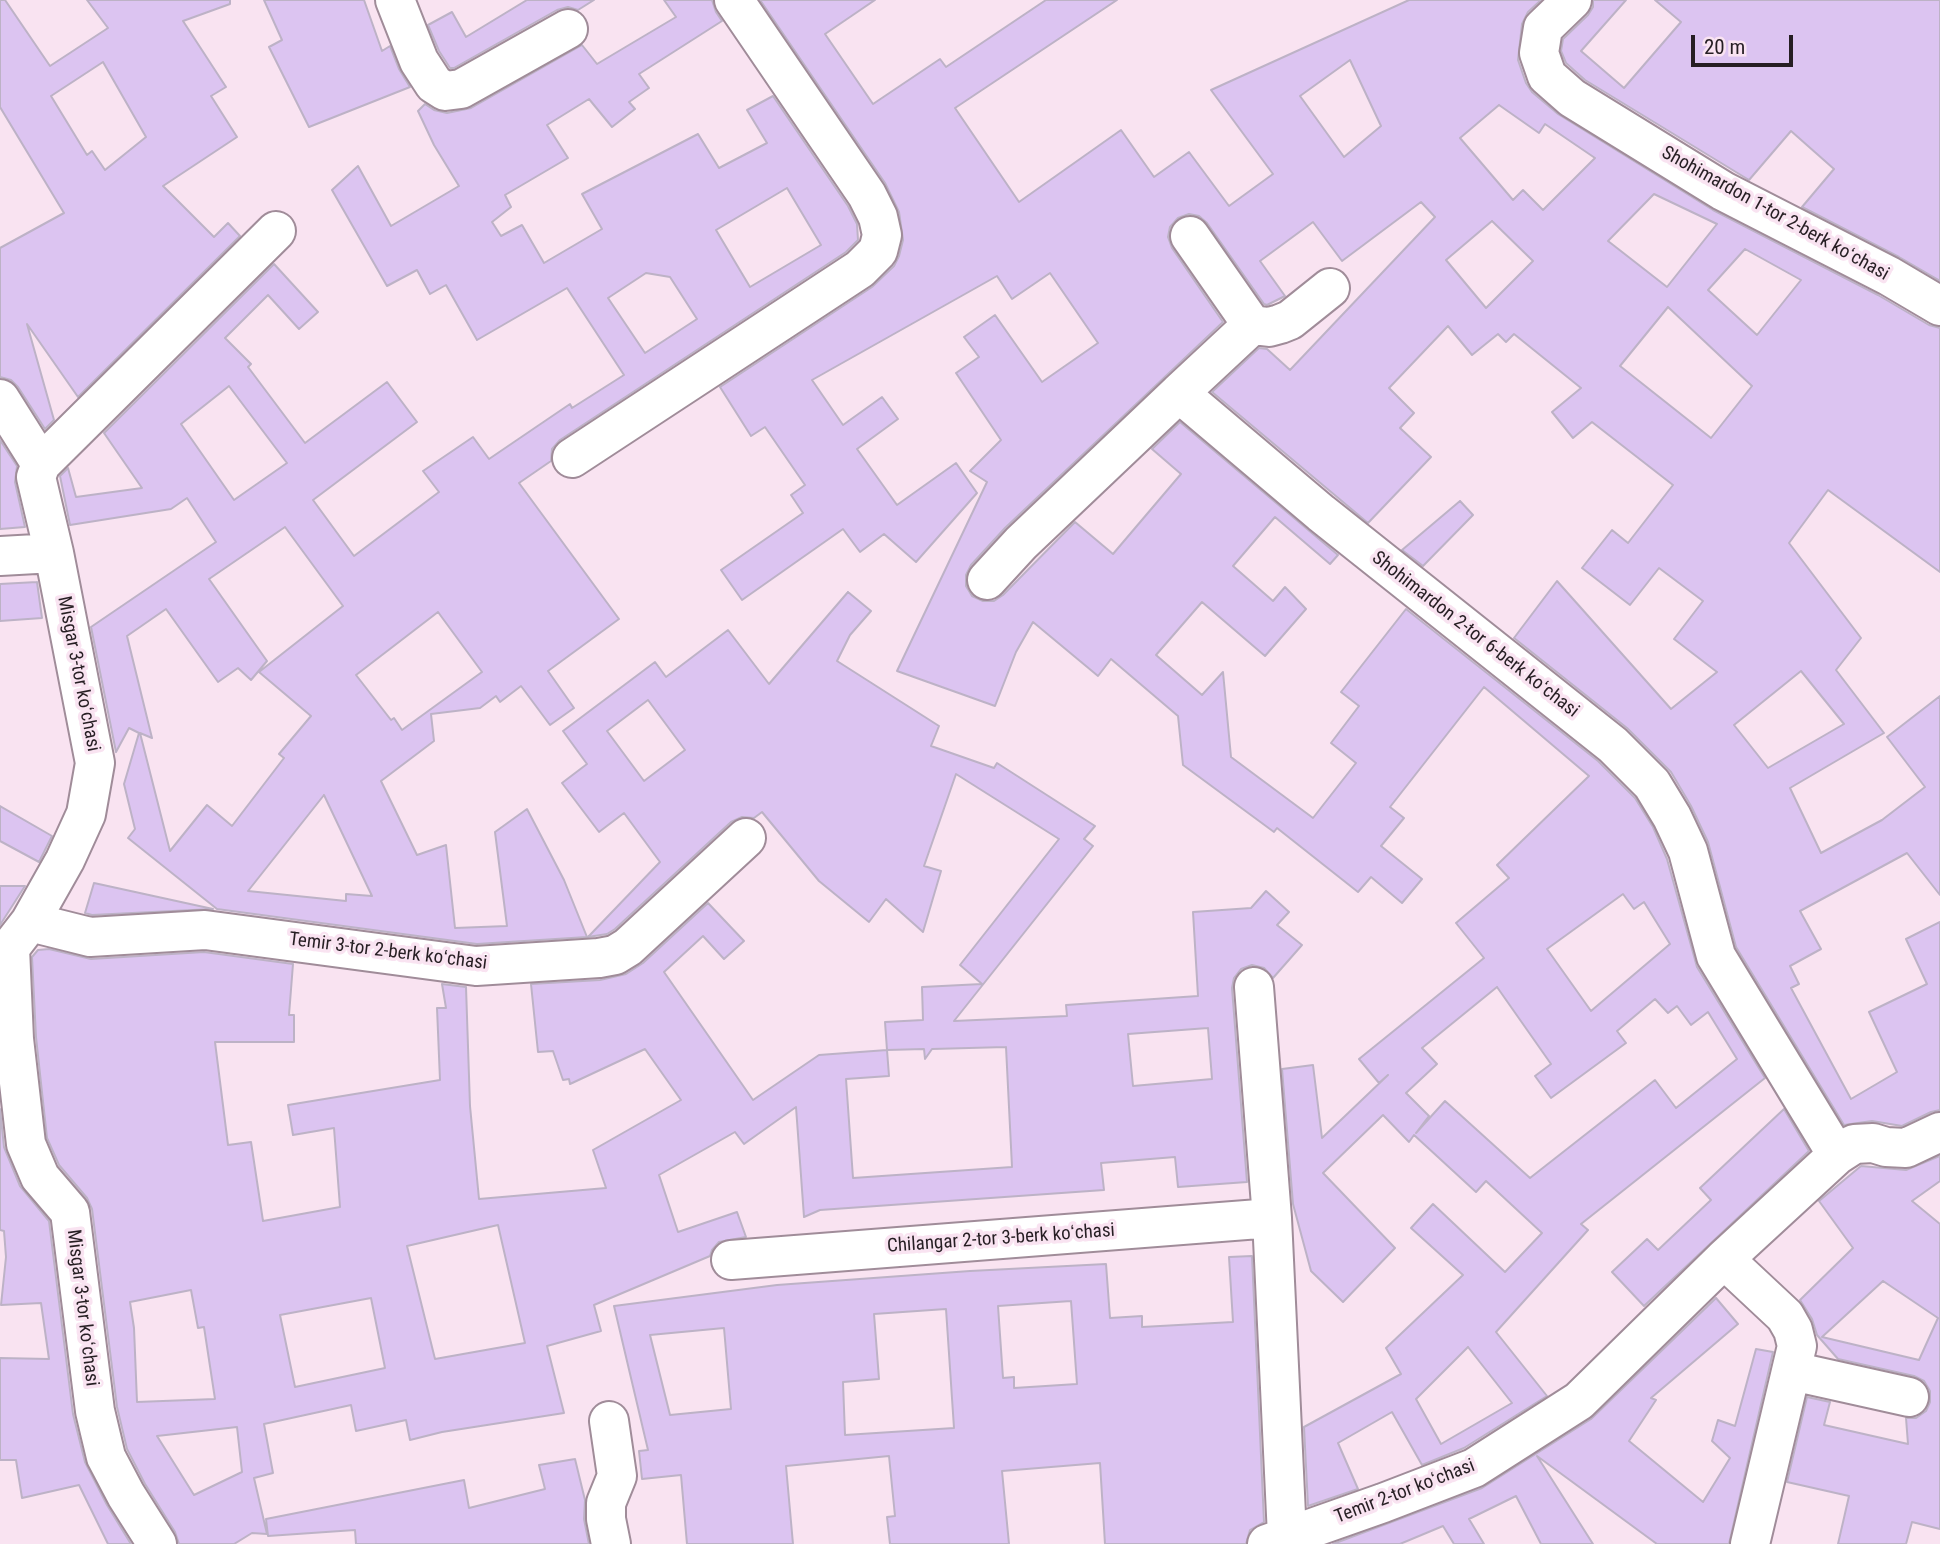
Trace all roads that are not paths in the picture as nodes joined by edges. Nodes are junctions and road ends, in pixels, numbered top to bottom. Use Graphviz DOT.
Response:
graph roads {
  1 [pos="395,0"];
  2 [pos="734,0"];
  3 [pos="1572,0"];
  4 [pos="568,29"];
  5 [pos="276,232"];
  6 [pos="1189,236"];
  7 [pos="1329,288"];
  8 [pos="1940,306"];
  9 [pos="1252,325"];
  10 [pos="1178,393"];
  11 [pos="0,399"];
  12 [pos="572,458"];
  13 [pos="41,464"];
  14 [pos="54,554"];
  15 [pos="0,556"];
  16 [pos="987,580"];
  17 [pos="746,838"];
  18 [pos="13,939"];
  19 [pos="1255,987"];
  20 [pos="1940,1132"];
  21 [pos="1837,1155"];
  22 [pos="1272,1218"];
  23 [pos="1724,1259"];
  24 [pos="731,1260"];
  25 [pos="1792,1371"];
  26 [pos="1909,1397"];
  27 [pos="608,1421"];
  28 [pos="1277,1540"];
  29 [pos="157,1544"];
  30 [pos="611,1544"];
  31 [pos="1750,1544"];
  1 -- 4 [label="street"];
  2 -- 12 [label="street"];
  3 -- 8 [label="street, Shohimardon 1-tor 2-berk koʻchasi"];
  5 -- 13 [label="street"];
  6 -- 9 [label="street"];
  7 -- 9 [label="street"];
  9 -- 10 [label="street"];
  10 -- 16 [label="street"];
  10 -- 21 [label="street, Shohimardon 2-tor 6-berk koʻchasi"];
  11 -- 13 [label="street"];
  13 -- 14 [label="street, Misgar 3-tor koʻchasi"];
  14 -- 15 [label="street"];
  14 -- 18 [label="street, Misgar 3-tor koʻchasi"];
  17 -- 18 [label="street, Temir 3-tor 2-berk koʻchasi"];
  18 -- 29 [label="street, Misgar 3-tor koʻchasi"];
  19 -- 22 [label="street"];
  20 -- 21 [label="street"];
  21 -- 23 [label="street, Temir 2-tor koʻchasi"];
  22 -- 24 [label="street, Chilangar 2-tor 3-berk koʻchasi"];
  22 -- 28 [label="street"];
  23 -- 25 [label="street"];
  23 -- 28 [label="street, Temir 2-tor koʻchasi"];
  25 -- 26 [label="street"];
  25 -- 31 [label="street"];
  27 -- 30 [label="street"];
}
